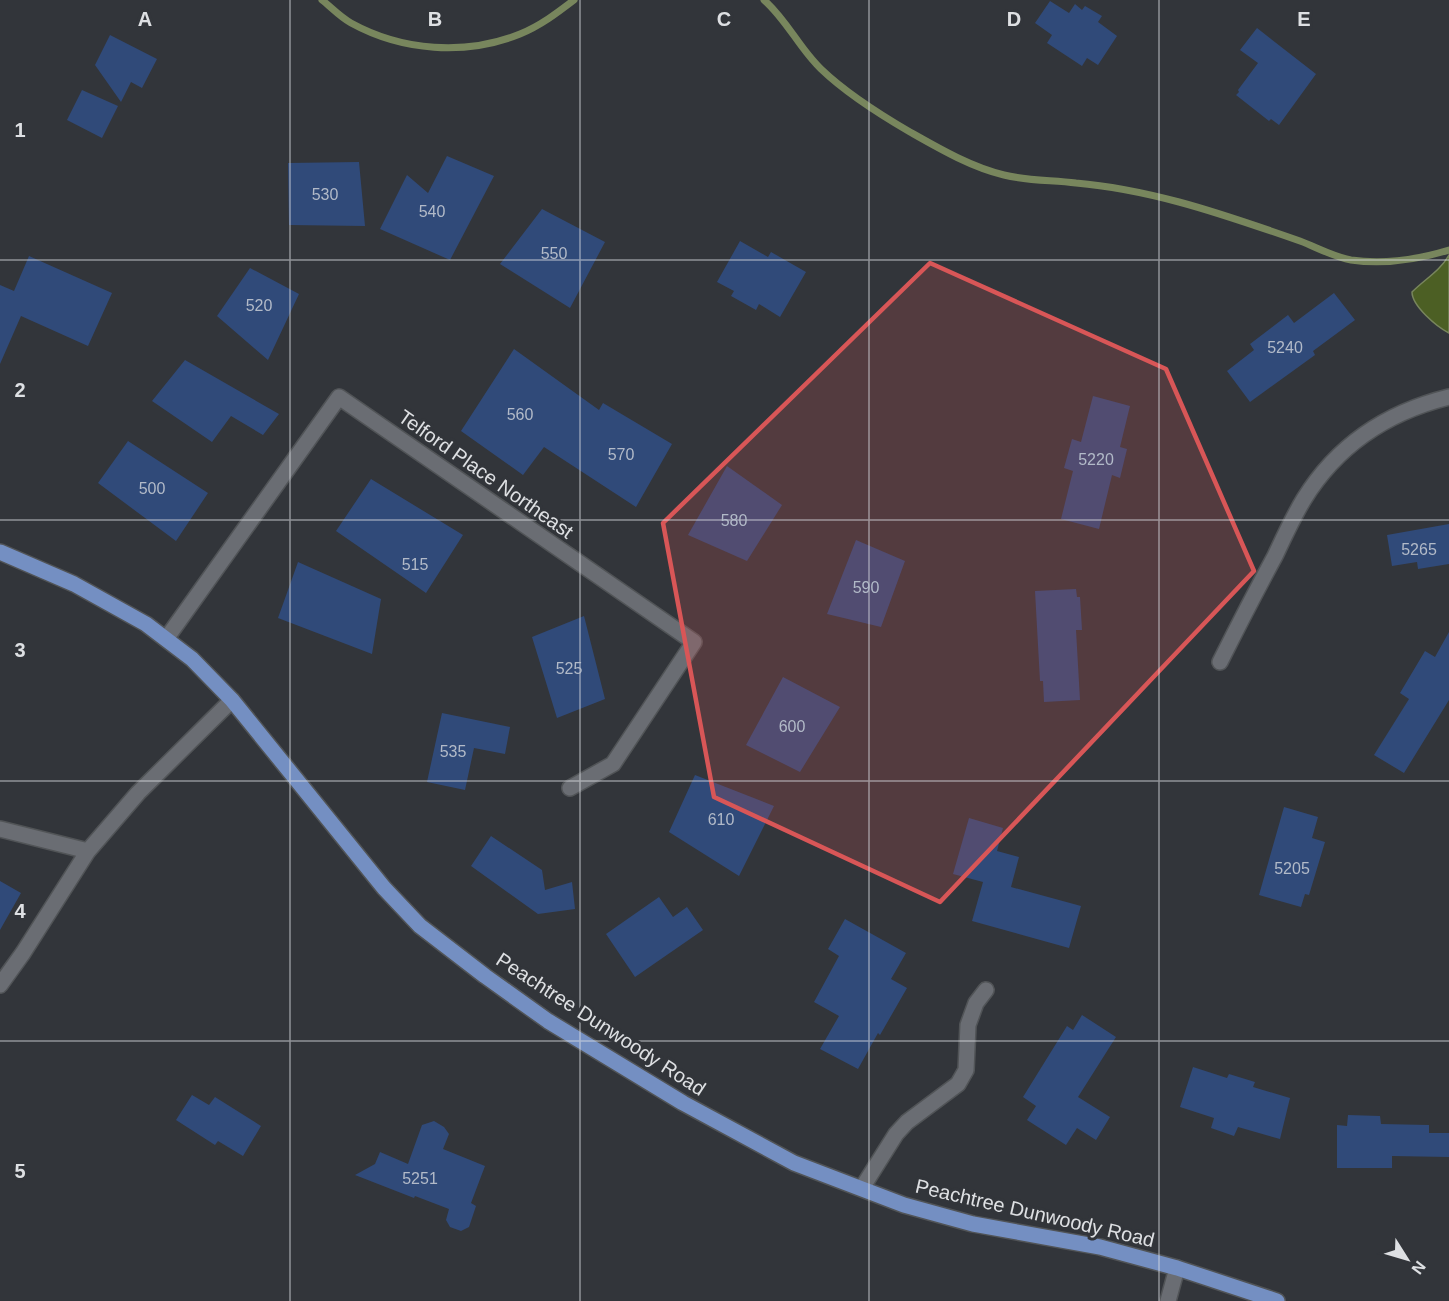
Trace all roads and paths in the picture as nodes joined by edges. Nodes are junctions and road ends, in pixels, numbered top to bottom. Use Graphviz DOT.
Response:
graph roads {
  1 [pos="1449,397"];
  2 [pos="0,552"];
  3 [pos="166,639"];
  4 [pos="1220,662"];
  5 [pos="232,700"];
  6 [pos="570,788"];
  7 [pos="0,829"];
  8 [pos="88,852"];
  9 [pos="0,985"];
  10 [pos="986,990"];
  11 [pos="862,1188"];
  12 [pos="1177,1268"];
  13 [pos="1168,1301"];
  14 [pos="1277,1301"];
  1 -- 4 [label="street"];
  2 -- 3 [label="main road, Peachtree Dunwoody Road"];
  3 -- 5 [label="main road, Peachtree Dunwoody Road"];
  3 -- 6 [label="street, Telford Place Northeast"];
  5 -- 8 [label="street"];
  5 -- 11 [label="main road, Peachtree Dunwoody Road"];
  7 -- 8 [label="street"];
  8 -- 9 [label="street"];
  10 -- 11 [label="street"];
  11 -- 12 [label="main road, Peachtree Dunwoody Road"];
  12 -- 13 [label="street"];
  12 -- 14 [label="main road, Peachtree Dunwoody Road"];
}
